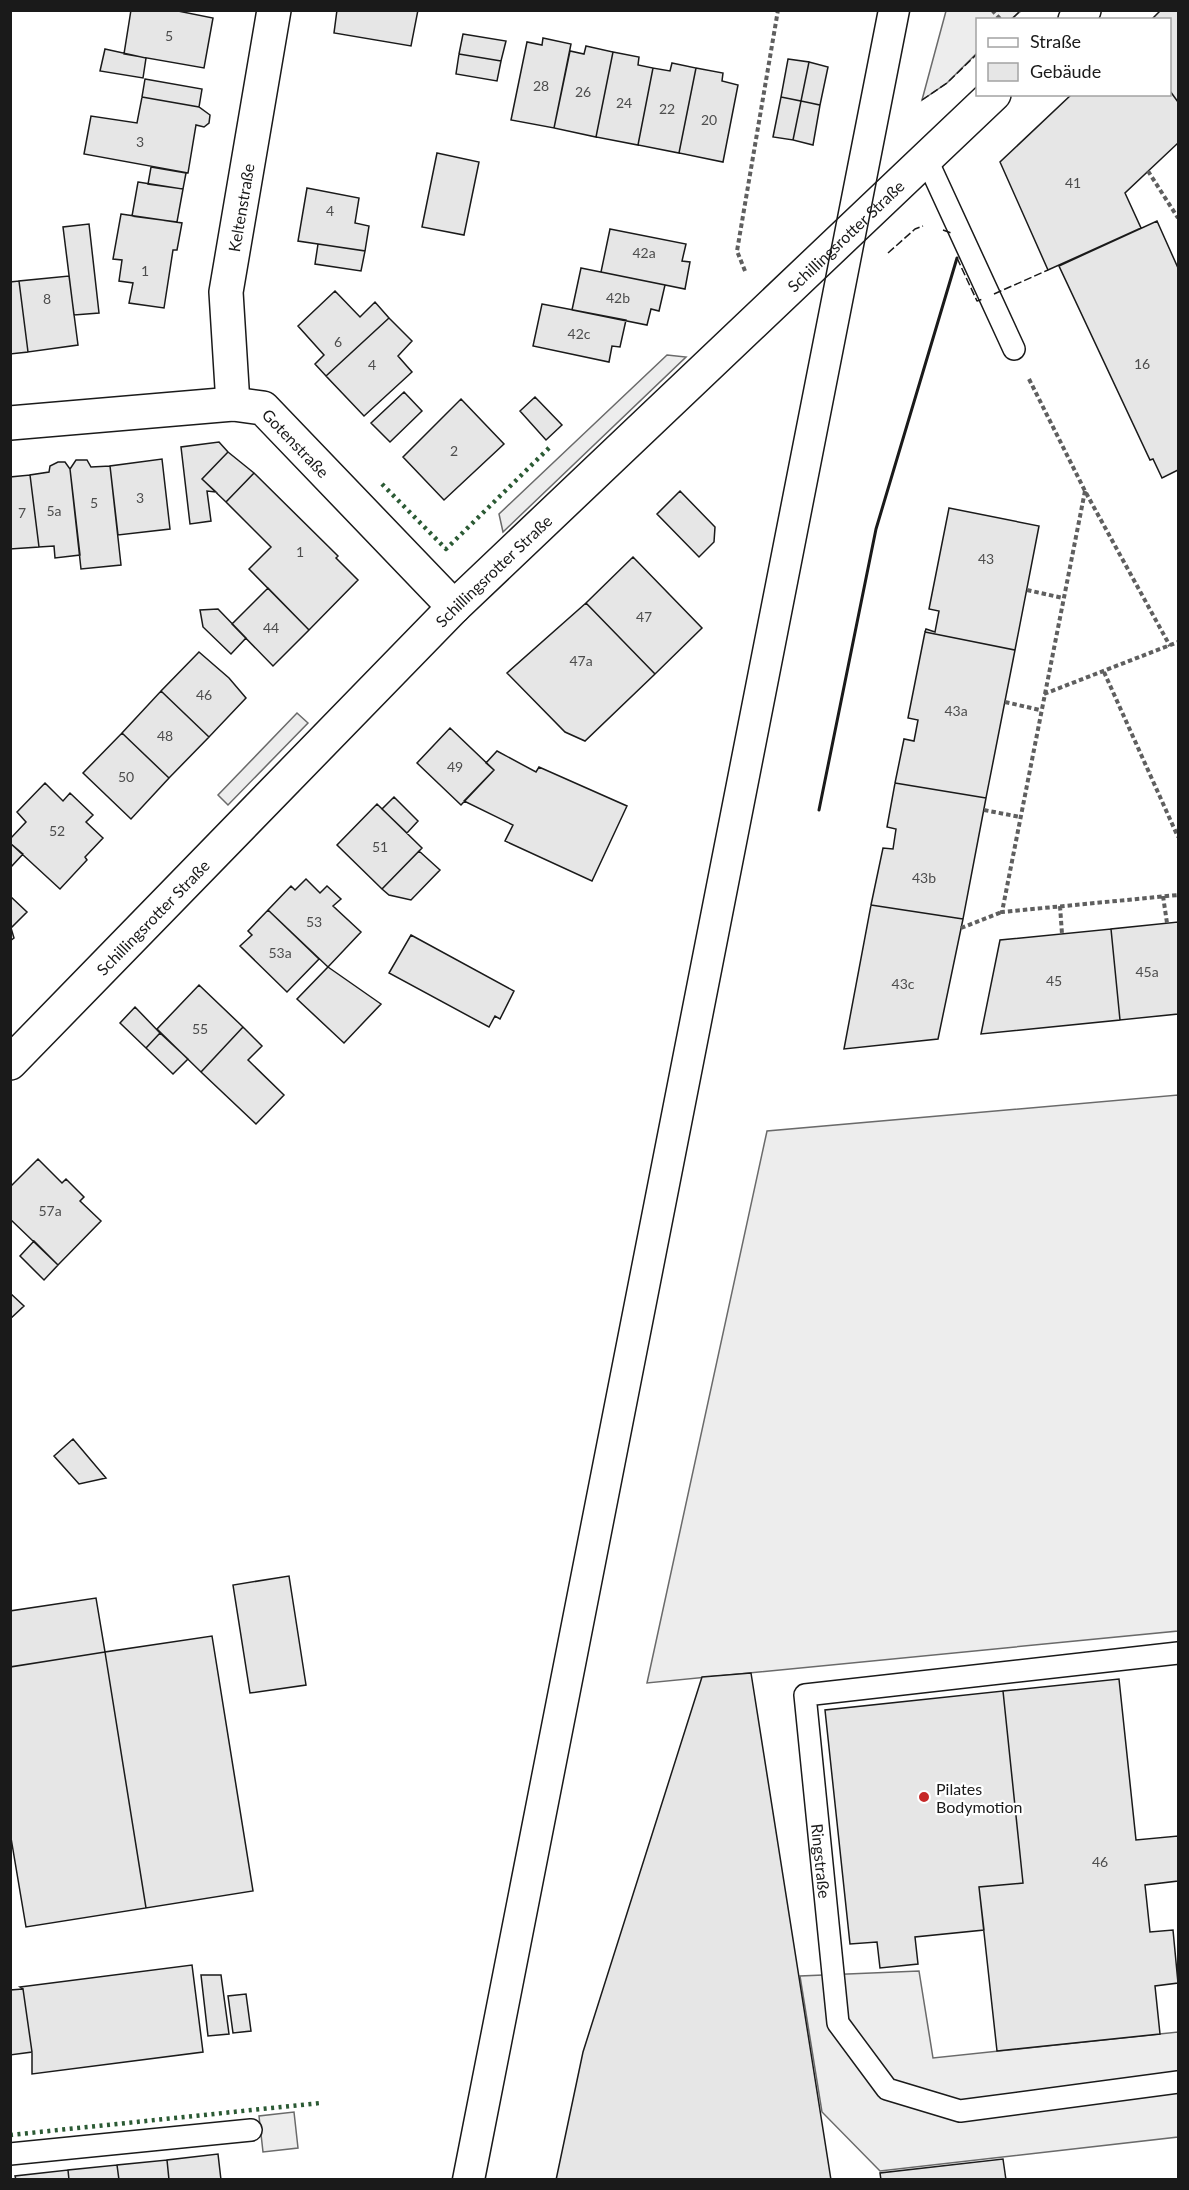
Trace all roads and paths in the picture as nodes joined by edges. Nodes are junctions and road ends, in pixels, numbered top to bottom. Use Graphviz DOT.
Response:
graph roads {
  1 [pos="274,10"];
  2 [pos="778,10"];
  3 [pos="992,96"];
  4 [pos="926,158"];
  5 [pos="1148,171"];
  6 [pos="1179,218"];
  7 [pos="745,272"];
  8 [pos="1014,349"];
  9 [pos="233,404"];
  10 [pos="10,423"];
  11 [pos="1085,491"];
  12 [pos="1027,590"];
  13 [pos="1063,598"];
  14 [pos="454,607"];
  15 [pos="1179,642"];
  16 [pos="1170,646"];
  17 [pos="1104,672"];
  18 [pos="1043,694"];
  19 [pos="1005,702"];
  20 [pos="1040,710"];
  21 [pos="984,810"];
  22 [pos="1020,817"];
  23 [pos="1179,837"];
  24 [pos="1179,895"];
  25 [pos="1163,896"];
  26 [pos="1060,906"];
  27 [pos="1002,912"];
  28 [pos="1167,923"];
  29 [pos="961,928"];
  30 [pos="1062,934"];
  31 [pos="10,1063"];
  32 [pos="1179,1653"];
  33 [pos="1179,2082"];
  34 [pos="251,2130"];
  35 [pos="10,2154"];
  1 -- 9 [label="street, Keltenstraße"];
  2 -- 7 [label="path"];
  3 -- 4 [label="street, Schillingsrotter Straße"];
  4 -- 8 [label="lane"];
  4 -- 14 [label="street, Schillingsrotter Straße"];
  5 -- 6 [label="path"];
  8 -- 11 [label="path"];
  9 -- 10 [label="street, Gotenstraße"];
  9 -- 14 [label="street, Gotenstraße"];
  11 -- 13 [label="path"];
  11 -- 16 [label="path"];
  12 -- 13 [label="path"];
  13 -- 18 [label="path"];
  14 -- 31 [label="street, Schillingsrotter Straße"];
  15 -- 16 [label="path"];
  16 -- 17 [label="path"];
  17 -- 18 [label="path"];
  17 -- 23 [label="path"];
  18 -- 20 [label="path"];
  19 -- 20 [label="path"];
  20 -- 22 [label="path"];
  21 -- 22 [label="path"];
  22 -- 27 [label="path"];
  24 -- 25 [label="path"];
  25 -- 26 [label="path"];
  25 -- 28 [label="path"];
  26 -- 27 [label="path"];
  26 -- 30 [label="path"];
  27 -- 29 [label="path"];
  32 -- 33 [label="lane, Ringstraße"];
  34 -- 35 [label="lane"];
}
